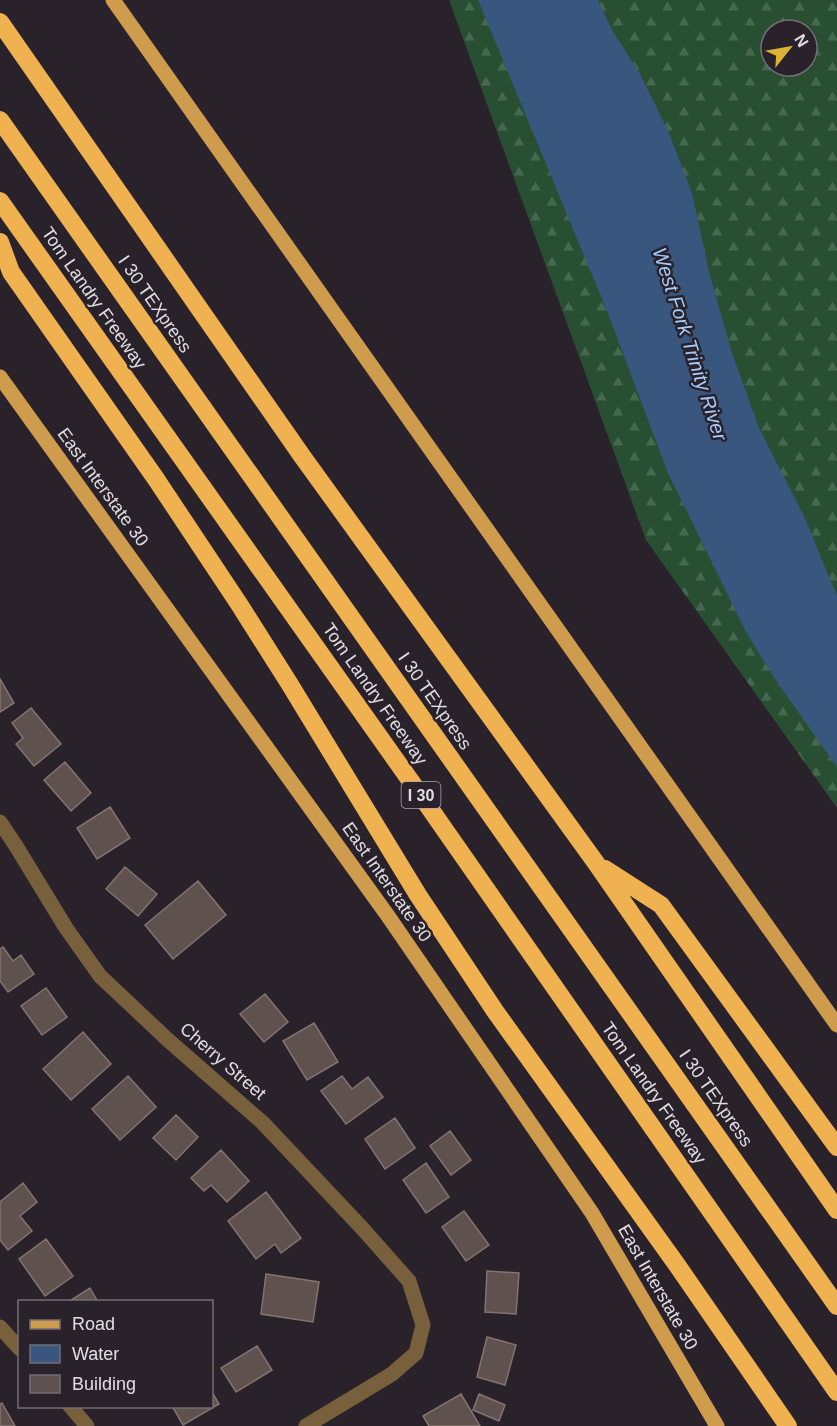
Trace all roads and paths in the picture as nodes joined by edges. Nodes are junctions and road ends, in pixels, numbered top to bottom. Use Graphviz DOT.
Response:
graph roads {
  1 [pos="113,0"];
  2 [pos="0,22"];
  3 [pos="0,120"];
  4 [pos="0,201"];
  5 [pos="0,242"];
  6 [pos="0,377"];
  7 [pos="0,822"];
  8 [pos="596,863"];
  9 [pos="837,1025"];
  10 [pos="837,1148"];
  11 [pos="837,1210"];
  12 [pos="837,1306"];
  13 [pos="0,1327"];
  14 [pos="18,1347"];
  15 [pos="837,1392"];
  16 [pos="71,1408"];
  17 [pos="87,1426"];
  18 [pos="306,1426"];
  19 [pos="717,1426"];
  20 [pos="788,1426"];
  1 -- 9 [label="main road"];
  2 -- 8 [label="highway"];
  3 -- 12 [label="highway, I 30 TEXpress"];
  4 -- 15 [label="highway, Tom Landry Freeway / I 30"];
  5 -- 20 [label="highway"];
  6 -- 19 [label="main road, East Interstate 30"];
  7 -- 18 [label="street, Cherry Street"];
  8 -- 10 [label="highway"];
  8 -- 11 [label="highway"];
  13 -- 14 [label="street"];
  16 -- 17 [label="street"];
}
